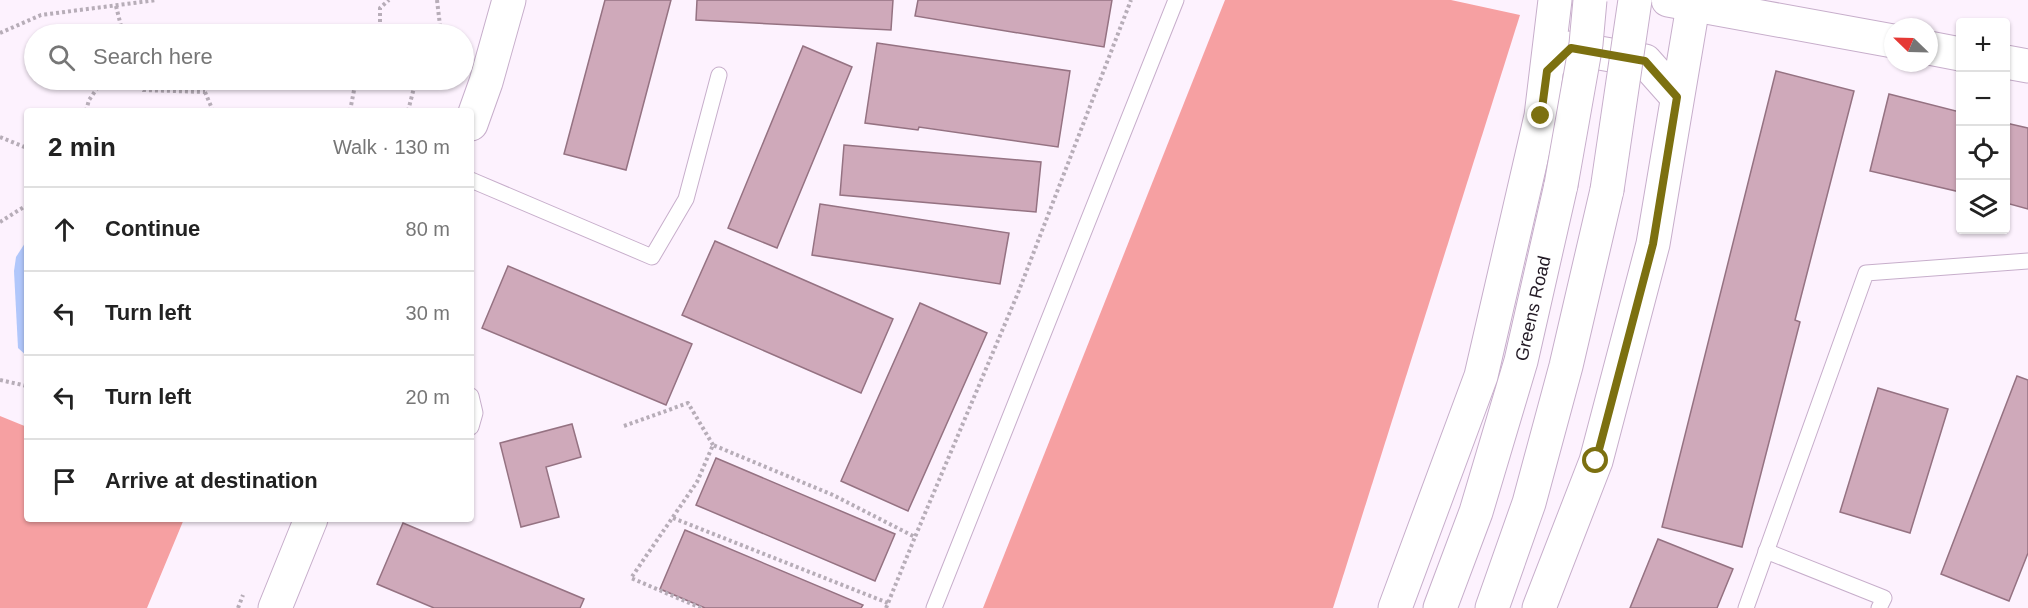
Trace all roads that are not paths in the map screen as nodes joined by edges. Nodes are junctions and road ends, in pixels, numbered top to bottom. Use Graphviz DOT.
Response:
graph roads {
  1 [pos="509,0"];
  2 [pos="1176,0"];
  3 [pos="1555,0"];
  4 [pos="1590,0"];
  5 [pos="1635,0"];
  6 [pos="1685,2"];
  7 [pos="1884,39"];
  8 [pos="1938,50"];
  9 [pos="1956,53"];
  10 [pos="2010,63"];
  11 [pos="2028,66"];
  12 [pos="1547,71"];
  13 [pos="719,75"];
  14 [pos="1677,97"];
  15 [pos="474,116"];
  16 [pos="474,181"];
  17 [pos="2028,261"];
  18 [pos="310,522"];
  19 [pos="1766,551"];
  20 [pos="275,608"];
  21 [pos="934,608"];
  22 [pos="1395,608"];
  23 [pos="1440,608"];
  24 [pos="1492,608"];
  25 [pos="1539,608"];
  26 [pos="1746,608"];
  27 [pos="1880,608"];
  1 -- 15 [label="main road"];
  2 -- 21 [label="lane"];
  3 -- 12 [label="main road"];
  4 -- 23 [label="main road, Greens Road, bridge"];
  5 -- 24 [label="main road, bridge"];
  6 -- 7 [label="main road"];
  6 -- 14 [label="main road"];
  8 -- 9 [label="main road"];
  10 -- 11 [label="main road"];
  12 -- 14 [label="main road"];
  12 -- 22 [label="main road"];
  13 -- 16 [label="lane"];
  14 -- 25 [label="main road"];
  17 -- 19 [label="lane"];
  18 -- 20 [label="main road"];
  19 -- 26 [label="lane"];
  19 -- 27 [label="lane"];
}
